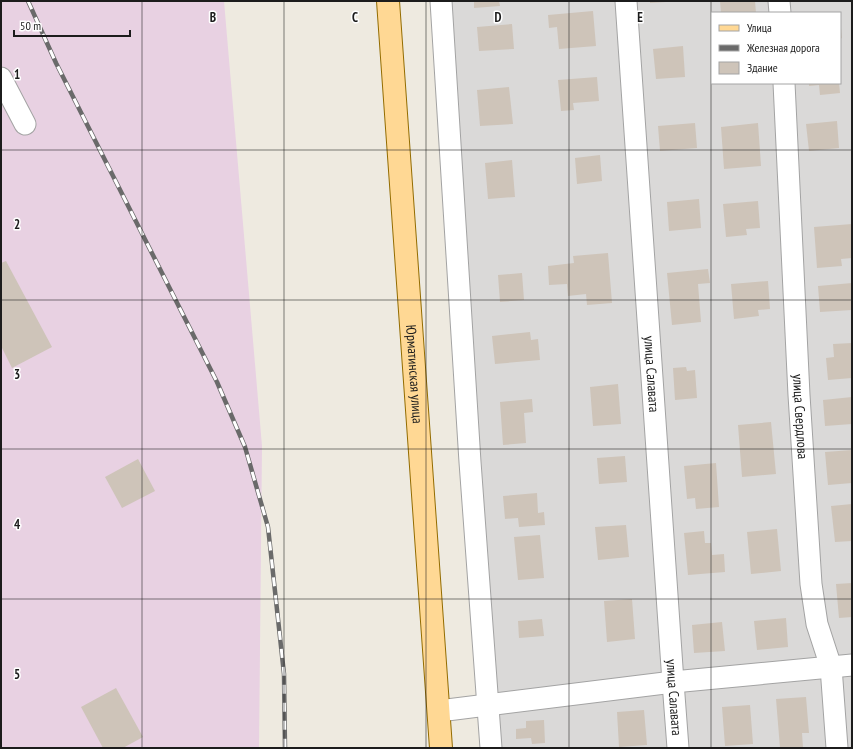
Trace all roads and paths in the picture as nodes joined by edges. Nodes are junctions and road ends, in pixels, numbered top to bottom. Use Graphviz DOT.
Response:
graph roads {
  1 [pos="388,1"];
  2 [pos="441,1"];
  3 [pos="626,1"];
  4 [pos="779,1"];
  5 [pos="780,12"];
  6 [pos="1,78"];
  7 [pos="784,84"];
  8 [pos="25,124"];
  9 [pos="852,665"];
  10 [pos="830,667"];
  11 [pos="673,682"];
  12 [pos="488,704"];
  13 [pos="439,711"];
  14 [pos="441,748"];
  15 [pos="491,748"];
  16 [pos="678,748"];
  17 [pos="837,748"];
  1 -- 13 [label="main road, Юрматинская улица"];
  2 -- 12 [label="street"];
  3 -- 11 [label="street, улица Салавата"];
  4 -- 5 [label="street"];
  6 -- 8 [label="street"];
  7 -- 10 [label="street, улица Свердлова"];
  9 -- 10 [label="street"];
  10 -- 11 [label="street"];
  10 -- 17 [label="street, улица Свердлова"];
  11 -- 12 [label="street"];
  11 -- 16 [label="street, улица Салавата"];
  12 -- 13 [label="street"];
  12 -- 15 [label="street"];
  13 -- 14 [label="main road, Юрматинская улица"];
}
